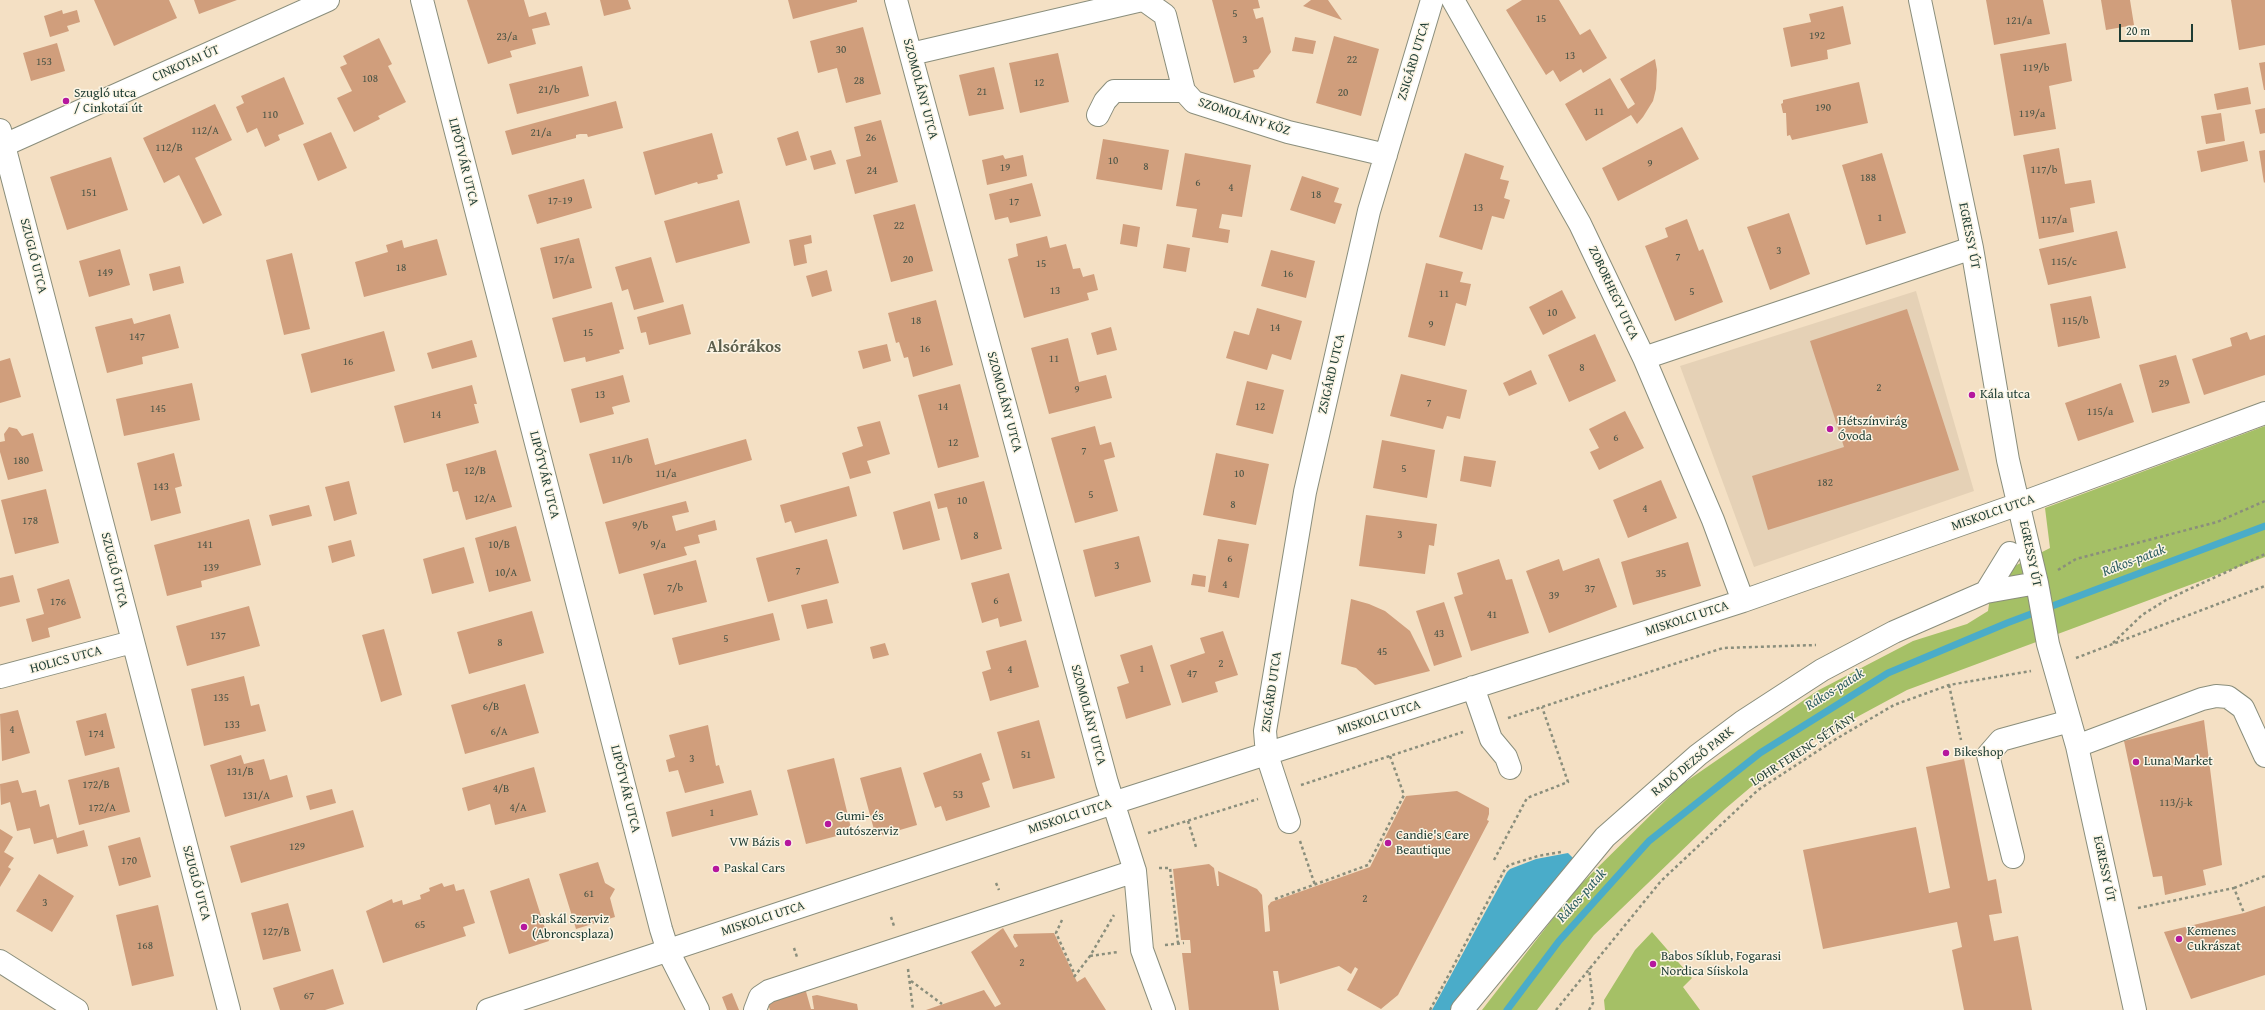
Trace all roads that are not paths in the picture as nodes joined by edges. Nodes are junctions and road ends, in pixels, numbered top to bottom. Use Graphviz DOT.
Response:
graph roads {
  1 [pos="328,0"];
  2 [pos="422,0"];
  3 [pos="896,0"];
  4 [pos="1143,0"];
  5 [pos="1432,0"];
  6 [pos="1453,0"];
  7 [pos="1920,0"];
  8 [pos="911,54"];
  9 [pos="1184,91"];
  10 [pos="1098,115"];
  11 [pos="1,141"];
  12 [pos="1386,155"];
  13 [pos="1972,248"];
  14 [pos="1644,358"];
  15 [pos="2265,413"];
  16 [pos="2019,504"];
  17 [pos="2010,553"];
  18 [pos="2037,586"];
  19 [pos="1986,592"];
  20 [pos="1743,601"];
  21 [pos="132,642"];
  22 [pos="0,677"];
  23 [pos="1473,687"];
  24 [pos="2070,721"];
  25 [pos="2077,746"];
  26 [pos="1267,755"];
  27 [pos="2265,756"];
  28 [pos="1510,768"];
  29 [pos="1113,803"];
  30 [pos="1294,829"];
  31 [pos="2013,857"];
  32 [pos="1135,871"];
  33 [pos="668,951"];
  34 [pos="0,961"];
  35 [pos="77,1010"];
  36 [pos="229,1010"];
  37 [pos="488,1010"];
  38 [pos="698,1010"];
  39 [pos="755,1010"];
  40 [pos="1164,1010"];
  41 [pos="1462,1010"];
  42 [pos="2136,1010"];
  1 -- 11 [label="street, CINKOTAI ÚT"];
  2 -- 33 [label="street, LIPÓTVÁR UTCA"];
  3 -- 8 [label="street, SZOMOLÁNY UTCA"];
  4 -- 8 [label="street, SZOMOLÁNY KÖZ"];
  4 -- 9 [label="street, SZOMOLÁNY KÖZ"];
  5 -- 12 [label="street, ZSIGÁRD UTCA"];
  6 -- 14 [label="street, ZOBORHEGY UTCA"];
  7 -- 13 [label="street, EGRESSY ÚT"];
  8 -- 29 [label="street, SZOMOLÁNY UTCA"];
  9 -- 10 [label="street"];
  9 -- 12 [label="street, SZOMOLÁNY KÖZ"];
  11 -- 21 [label="street, SZUGLÓ UTCA"];
  12 -- 26 [label="street, ZSIGÁRD UTCA"];
  13 -- 14 [label="street"];
  13 -- 16 [label="street, EGRESSY ÚT"];
  14 -- 20 [label="street, ZOBORHEGY UTCA"];
  15 -- 16 [label="street, MISKOLCI UTCA"];
  16 -- 18 [label="street, EGRESSY ÚT"];
  16 -- 20 [label="street, MISKOLCI UTCA"];
  17 -- 19 [label="street"];
  18 -- 19 [label="street, RADÓ DEZSŐ PARK"];
  18 -- 24 [label="street, EGRESSY ÚT"];
  19 -- 41 [label="street, RADÓ DEZSŐ PARK"];
  20 -- 23 [label="street, MISKOLCI UTCA"];
  21 -- 22 [label="street, HOLICS UTCA"];
  21 -- 36 [label="street, SZUGLÓ UTCA"];
  23 -- 26 [label="street, MISKOLCI UTCA"];
  23 -- 28 [label="street"];
  24 -- 25 [label="street, EGRESSY ÚT"];
  24 -- 31 [label="street"];
  25 -- 27 [label="street"];
  25 -- 42 [label="street, EGRESSY ÚT"];
  26 -- 29 [label="street, MISKOLCI UTCA"];
  26 -- 30 [label="street, ZSIGÁRD UTCA"];
  29 -- 32 [label="street, SZOMOLÁNY UTCA"];
  29 -- 33 [label="street, MISKOLCI UTCA"];
  32 -- 39 [label="street"];
  32 -- 40 [label="street, SZOMOLÁNY UTCA"];
  33 -- 37 [label="street, MISKOLCI UTCA"];
  33 -- 38 [label="street, LIPÓTVÁR UTCA"];
  34 -- 35 [label="street"];
}
